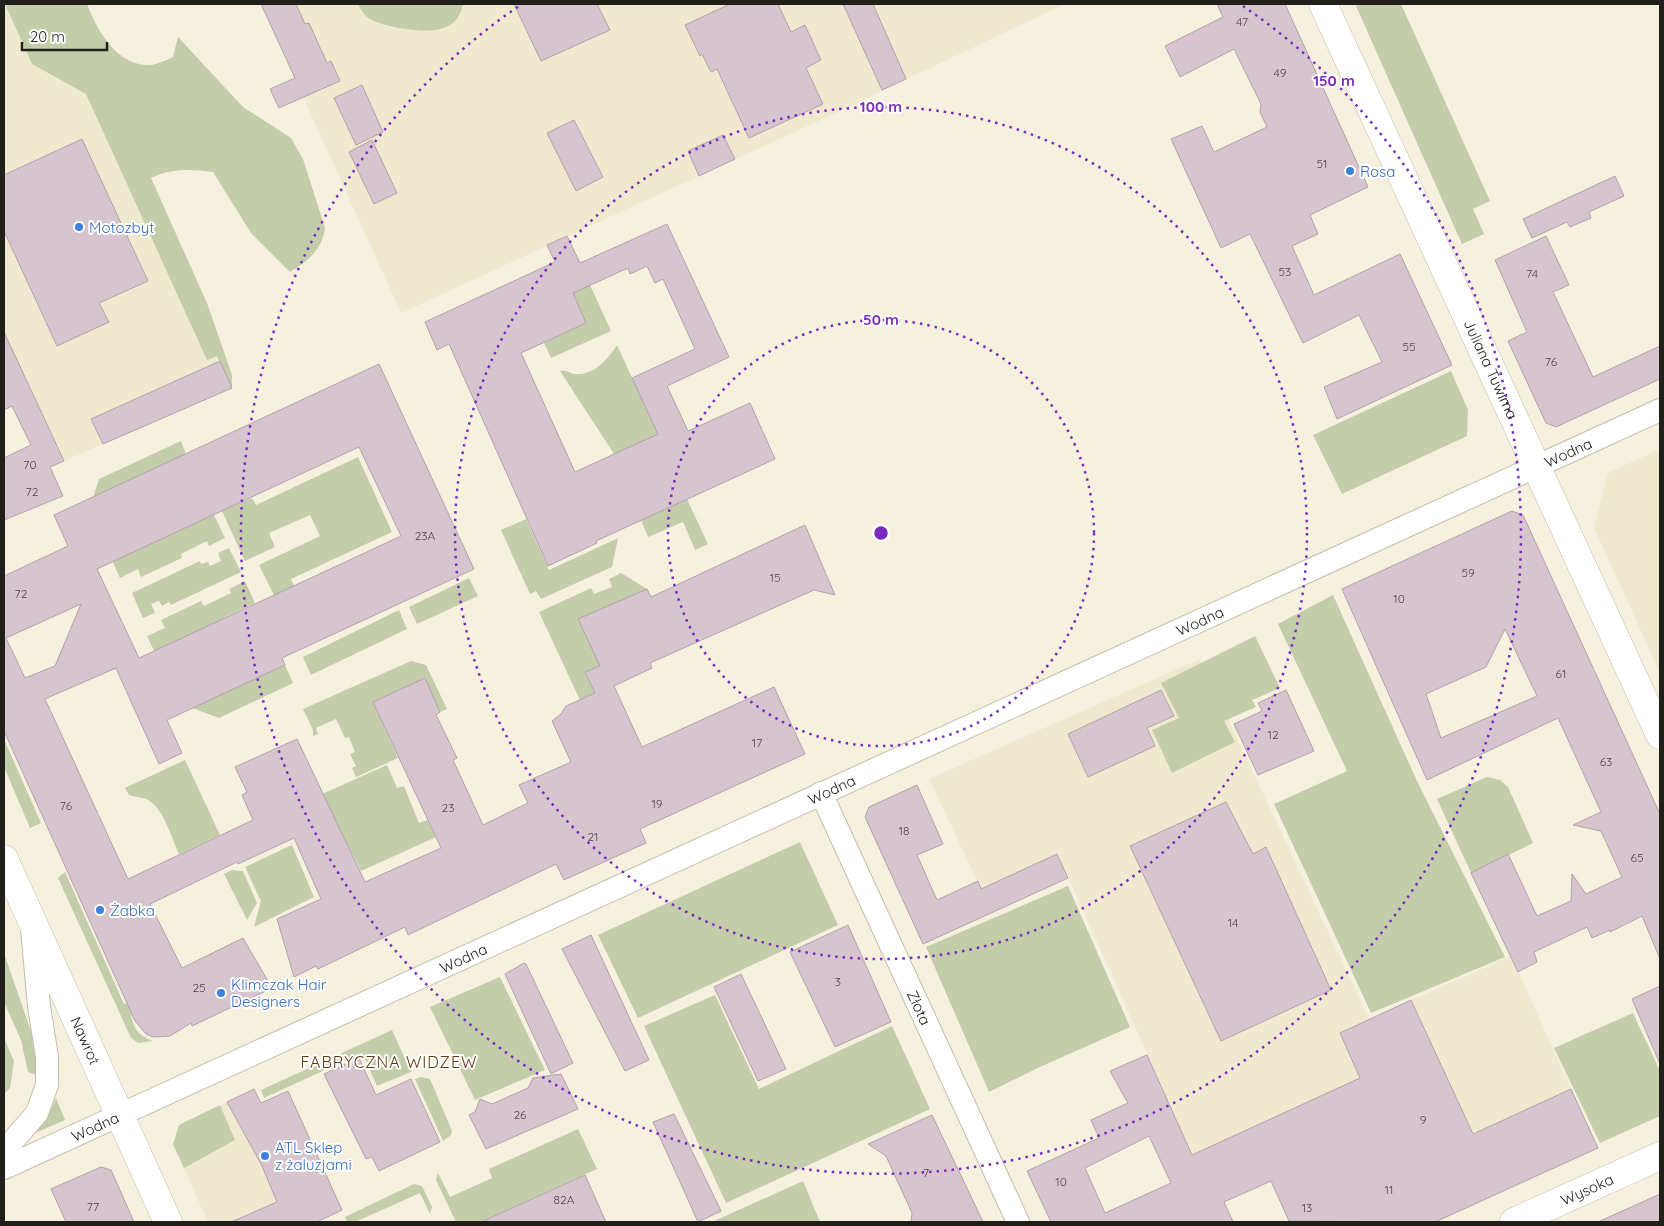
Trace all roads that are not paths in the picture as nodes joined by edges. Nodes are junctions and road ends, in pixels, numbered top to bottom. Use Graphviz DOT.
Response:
graph roads {
  1 [pos="1324,4"];
  2 [pos="1660,410"];
  3 [pos="1536,467"];
  4 [pos="1660,735"];
  5 [pos="821,793"];
  6 [pos="4,859"];
  7 [pos="32,921"];
  8 [pos="120,1115"];
  9 [pos="4,1151"];
  10 [pos="1660,1156"];
  11 [pos="4,1168"];
  12 [pos="168,1222"];
  13 [pos="1018,1222"];
  14 [pos="1514,1222"];
  1 -- 3 [label="street, Juliana Tuwima"];
  2 -- 3 [label="street, Wodna"];
  3 -- 4 [label="street, Juliana Tuwima"];
  3 -- 5 [label="street, Wodna"];
  5 -- 8 [label="street, Wodna"];
  5 -- 13 [label="street, Złota"];
  6 -- 7 [label="street, Nawrot"];
  7 -- 8 [label="street, Nawrot"];
  7 -- 9 [label="street"];
  8 -- 11 [label="street, Wodna"];
  8 -- 12 [label="street, Nawrot"];
  10 -- 14 [label="street, Wysoka"];
}
